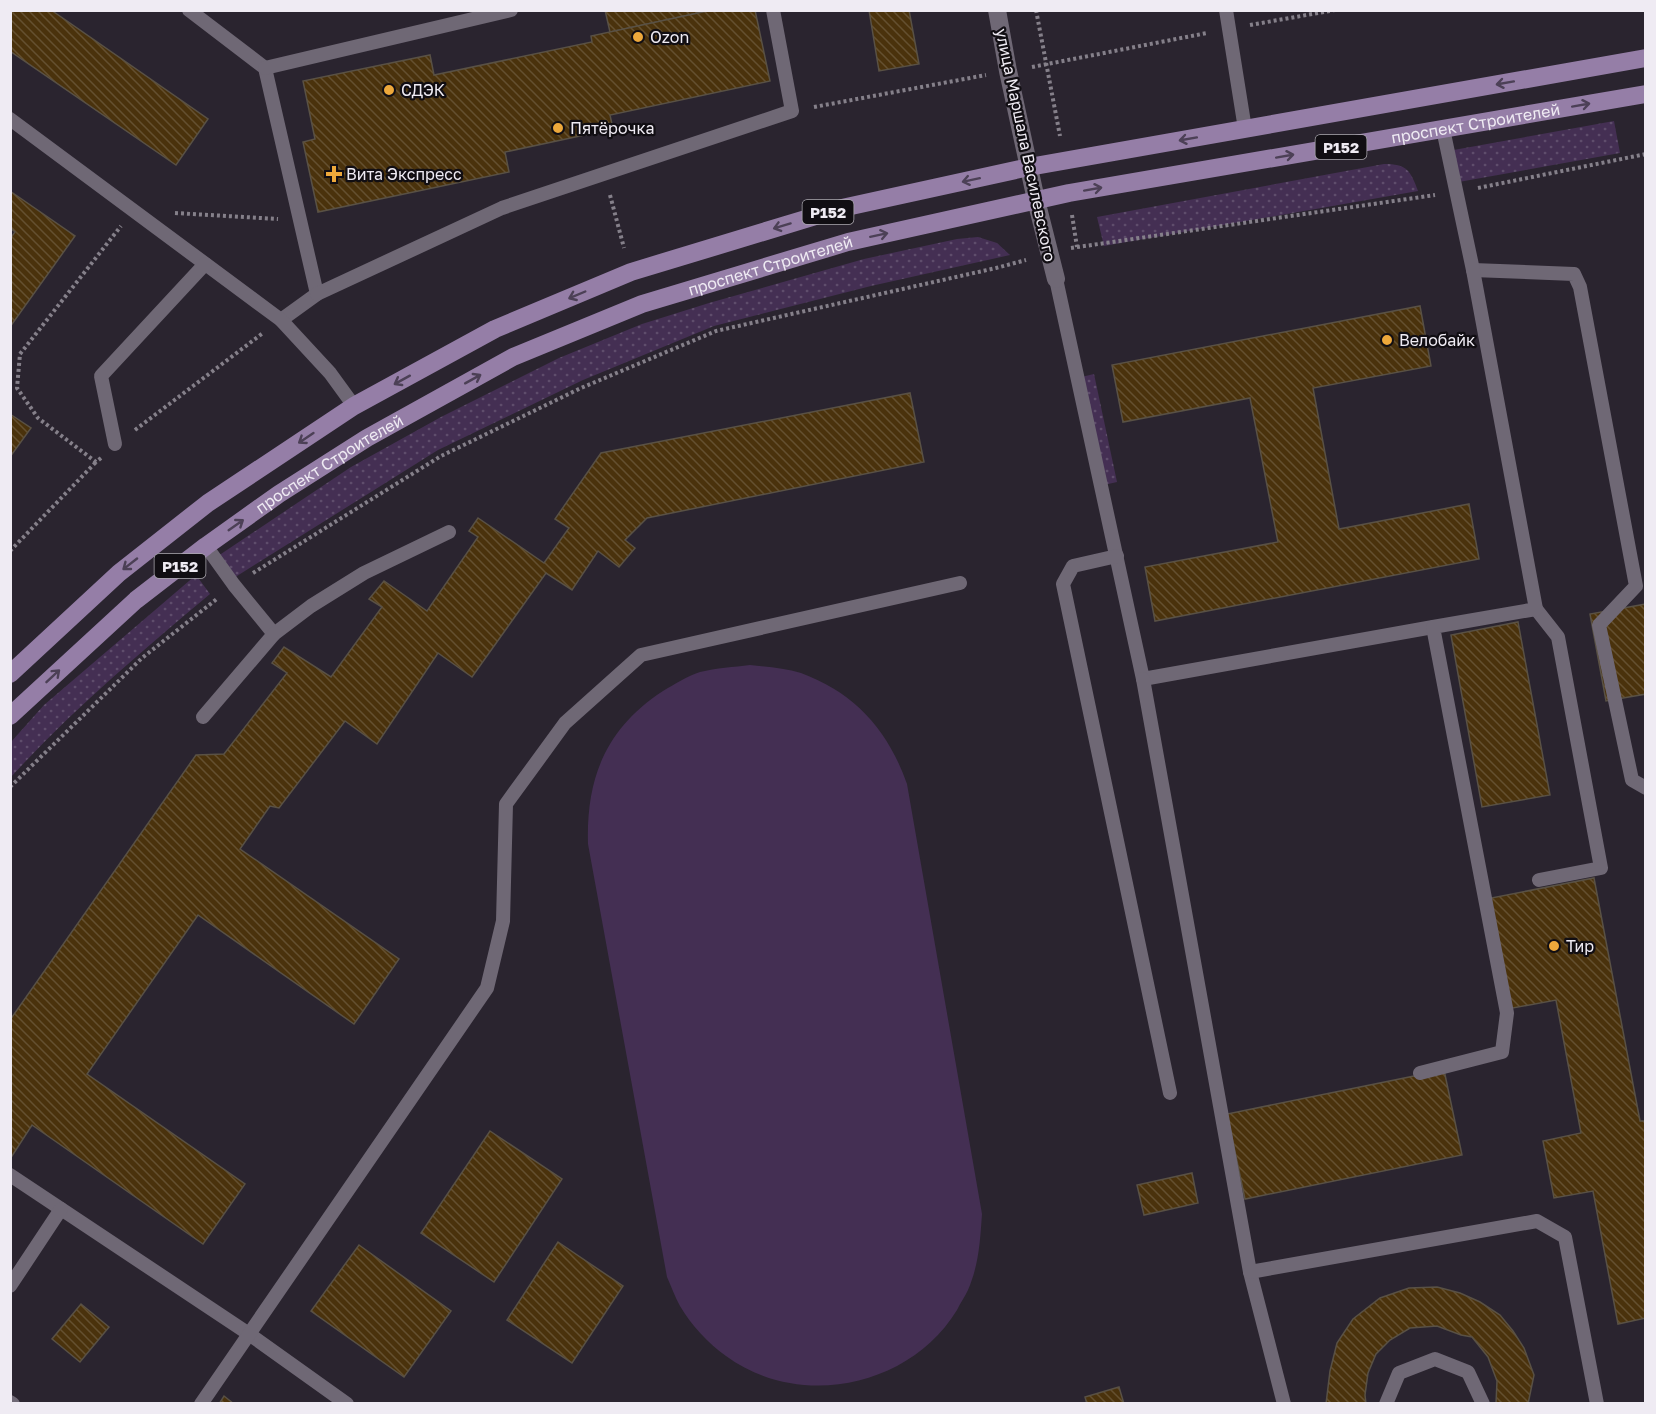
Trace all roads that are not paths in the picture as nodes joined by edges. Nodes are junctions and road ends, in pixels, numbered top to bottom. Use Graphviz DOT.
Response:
graph roads {
  1 [pos="189,10"];
  2 [pos="511,10"];
  3 [pos="772,10"];
  4 [pos="997,10"];
  5 [pos="1226,10"];
  6 [pos="1646,58"];
  7 [pos="264,68"];
  8 [pos="1646,94"];
  9 [pos="10,119"];
  10 [pos="1245,129"];
  11 [pos="1443,129"];
  12 [pos="1029,167"];
  13 [pos="1036,200"];
  14 [pos="205,264"];
  15 [pos="1473,270"];
  16 [pos="1056,279"];
  17 [pos="317,294"];
  18 [pos="281,320"];
  19 [pos="354,406"];
  20 [pos="115,444"];
  21 [pos="449,532"];
  22 [pos="206,546"];
  23 [pos="1118,556"];
  24 [pos="960,584"];
  25 [pos="1536,609"];
  26 [pos="1433,627"];
  27 [pos="274,634"];
  28 [pos="10,674"];
  29 [pos="1143,679"];
  30 [pos="10,716"];
  31 [pos="203,717"];
  32 [pos="1646,788"];
  33 [pos="1539,880"];
  34 [pos="1420,1073"];
  35 [pos="1170,1093"];
  36 [pos="10,1175"];
  37 [pos="61,1209"];
  38 [pos="1250,1272"];
  39 [pos="10,1286"];
  40 [pos="249,1334"];
  41 [pos="201,1404"];
  42 [pos="347,1404"];
  43 [pos="1284,1404"];
  44 [pos="1386,1404"];
  45 [pos="1483,1404"];
  46 [pos="1597,1404"];
  1 -- 7 [label="lane"];
  2 -- 7 [label="lane"];
  3 -- 17 [label="lane"];
  4 -- 12 [label="street, улица Маршала Василевского"];
  5 -- 10 [label="lane"];
  6 -- 10 [label="main road, проспект Строителей / Р152, one-way"];
  7 -- 17 [label="lane"];
  11 -- 8 [label="main road, проспект Строителей / Р152, one-way"];
  9 -- 14 [label="lane"];
  10 -- 12 [label="main road, проспект Строителей / Р152, one-way"];
  13 -- 11 [label="main road, проспект Строителей / Р152, one-way"];
  11 -- 15 [label="lane"];
  12 -- 13 [label="street, улица Маршала Василевского"];
  12 -- 19 [label="main road, проспект Строителей / Р152, one-way"];
  13 -- 16 [label="street, улица Маршала Василевского"];
  22 -- 13 [label="main road, проспект Строителей / Р152, one-way"];
  14 -- 18 [label="lane"];
  14 -- 20 [label="lane"];
  15 -- 25 [label="lane"];
  15 -- 32 [label="lane"];
  16 -- 23 [label="lane"];
  17 -- 18 [label="lane"];
  18 -- 19 [label="lane"];
  19 -- 28 [label="main road, проспект Строителей / Р152, one-way"];
  21 -- 27 [label="lane"];
  22 -- 27 [label="lane"];
  30 -- 22 [label="main road, проспект Строителей / Р152, one-way"];
  23 -- 29 [label="lane"];
  23 -- 35 [label="lane"];
  24 -- 40 [label="lane"];
  25 -- 26 [label="lane"];
  25 -- 33 [label="lane"];
  26 -- 29 [label="lane"];
  26 -- 34 [label="lane"];
  27 -- 31 [label="lane"];
  29 -- 38 [label="lane"];
  36 -- 37 [label="lane"];
  37 -- 39 [label="lane"];
  37 -- 40 [label="lane"];
  38 -- 43 [label="lane"];
  38 -- 46 [label="lane"];
  40 -- 41 [label="lane"];
  40 -- 42 [label="lane"];
  44 -- 45 [label="lane"];
}
